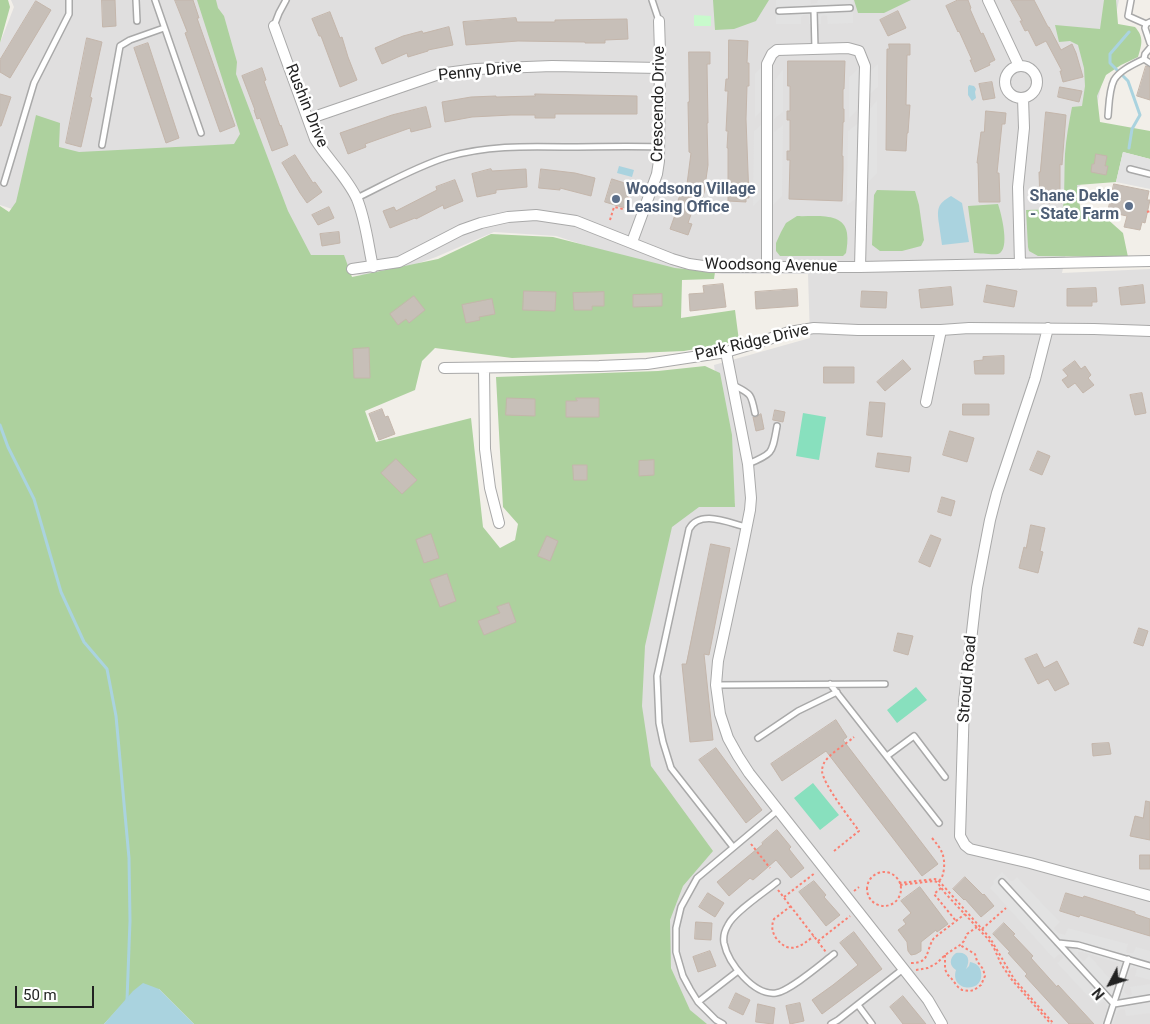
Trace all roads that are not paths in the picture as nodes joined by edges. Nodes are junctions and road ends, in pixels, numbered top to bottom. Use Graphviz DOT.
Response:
graph roads {
  1 [pos="69,0"];
  2 [pos="136,0"];
  3 [pos="155,0"];
  4 [pos="286,0"];
  5 [pos="652,0"];
  6 [pos="988,0"];
  7 [pos="1131,0"];
  8 [pos="850,8"];
  9 [pos="814,10"];
  10 [pos="779,11"];
  11 [pos="136,21"];
  12 [pos="659,21"];
  13 [pos="1148,23"];
  14 [pos="274,26"];
  15 [pos="164,28"];
  16 [pos="1150,43"];
  17 [pos="1150,48"];
  18 [pos="815,49"];
  19 [pos="1144,59"];
  20 [pos="1150,63"];
  21 [pos="1019,66"];
  22 [pos="660,68"];
  23 [pos="1023,98"];
  24 [pos="1108,116"];
  25 [pos="308,118"];
  26 [pos="201,133"];
  27 [pos="102,145"];
  28 [pos="660,147"];
  29 [pos="1130,169"];
  30 [pos="1150,174"];
  31 [pos="4,184"];
  32 [pos="356,198"];
  33 [pos="632,242"];
  34 [pos="1150,261"];
  35 [pos="1020,264"];
  36 [pos="860,266"];
  37 [pos="373,267"];
  38 [pos="767,267"];
  39 [pos="352,269"];
  40 [pos="1048,328"];
  41 [pos="941,330"];
  42 [pos="1150,331"];
  43 [pos="726,352"];
  44 [pos="444,368"];
  45 [pos="484,368"];
  46 [pos="733,385"];
  47 [pos="926,402"];
  48 [pos="755,413"];
  49 [pos="777,426"];
  50 [pos="748,464"];
  51 [pos="499,523"];
  52 [pos="746,527"];
  53 [pos="830,684"];
  54 [pos="885,684"];
  55 [pos="716,685"];
  56 [pos="836,692"];
  57 [pos="758,738"];
  58 [pos="887,756"];
  59 [pos="945,777"];
  60 [pos="778,810"];
  61 [pos="939,823"];
  62 [pos="733,847"];
  63 [pos="777,882"];
  64 [pos="1002,882"];
  65 [pos="1150,896"];
  66 [pos="1058,942"];
  67 [pos="834,954"];
  68 [pos="1128,959"];
  69 [pos="1150,966"];
  70 [pos="903,969"];
  71 [pos="738,971"];
  72 [pos="1150,998"];
  73 [pos="698,1002"];
  74 [pos="1114,1004"];
  75 [pos="858,1005"];
  76 [pos="722,1024"];
  77 [pos="831,1024"];
  78 [pos="872,1024"];
  79 [pos="942,1024"];
  80 [pos="1107,1024"];
  1 -- 31 [label="lane"];
  2 -- 11 [label="lane"];
  3 -- 15 [label="lane"];
  4 -- 14 [label="lane"];
  5 -- 12 [label="lane"];
  6 -- 21 [label="street"];
  7 -- 13 [label="lane"];
  8 -- 9 [label="lane"];
  9 -- 10 [label="lane"];
  9 -- 18 [label="lane"];
  12 -- 22 [label="street, Crescendo Drive"];
  13 -- 16 [label="lane"];
  14 -- 25 [label="street, Rushin Drive"];
  15 -- 26 [label="lane"];
  15 -- 27 [label="lane"];
  17 -- 19 [label="lane"];
  18 -- 36 [label="street"];
  18 -- 38 [label="street"];
  19 -- 20 [label="lane"];
  19 -- 24 [label="lane"];
  21 -- 23 [label="street"];
  21 -- 23 [label="street"];
  22 -- 25 [label="street, Penny Drive"];
  22 -- 28 [label="street, Crescendo Drive"];
  23 -- 35 [label="street"];
  25 -- 32 [label="street, Rushin Drive"];
  28 -- 32 [label="lane"];
  28 -- 33 [label="street, Crescendo Drive"];
  29 -- 30 [label="lane"];
  32 -- 37 [label="street, Rushin Drive"];
  33 -- 37 [label="street, Woodsong Avenue"];
  33 -- 38 [label="street, Woodsong Avenue"];
  34 -- 35 [label="street, Woodsong Avenue"];
  35 -- 36 [label="street, Woodsong Avenue"];
  36 -- 38 [label="street, Woodsong Avenue"];
  37 -- 39 [label="street, Woodsong Avenue"];
  40 -- 41 [label="street, Park Ridge Drive"];
  40 -- 42 [label="street, Park Ridge Drive"];
  40 -- 65 [label="street, Stroud Road"];
  41 -- 43 [label="street, Park Ridge Drive"];
  41 -- 47 [label="street"];
  43 -- 45 [label="street, Park Ridge Drive"];
  43 -- 46 [label="street"];
  44 -- 45 [label="street, Park Ridge Drive"];
  45 -- 51 [label="street"];
  46 -- 48 [label="lane"];
  46 -- 50 [label="street"];
  49 -- 50 [label="lane"];
  50 -- 52 [label="street"];
  52 -- 55 [label="street"];
  52 -- 62 [label="lane"];
  53 -- 54 [label="lane"];
  53 -- 55 [label="lane"];
  53 -- 56 [label="lane"];
  55 -- 60 [label="street"];
  56 -- 57 [label="lane"];
  56 -- 58 [label="lane"];
  58 -- 59 [label="lane"];
  58 -- 61 [label="lane"];
  60 -- 62 [label="lane"];
  60 -- 70 [label="street"];
  62 -- 73 [label="lane"];
  63 -- 71 [label="lane"];
  64 -- 66 [label="lane"];
  66 -- 68 [label="lane"];
  66 -- 74 [label="lane"];
  67 -- 71 [label="lane"];
  68 -- 69 [label="lane"];
  68 -- 74 [label="lane"];
  70 -- 75 [label="lane"];
  70 -- 79 [label="street"];
  71 -- 73 [label="lane"];
  72 -- 74 [label="lane"];
  73 -- 76 [label="lane"];
  74 -- 80 [label="lane"];
  75 -- 77 [label="lane"];
  75 -- 78 [label="lane"];
}
